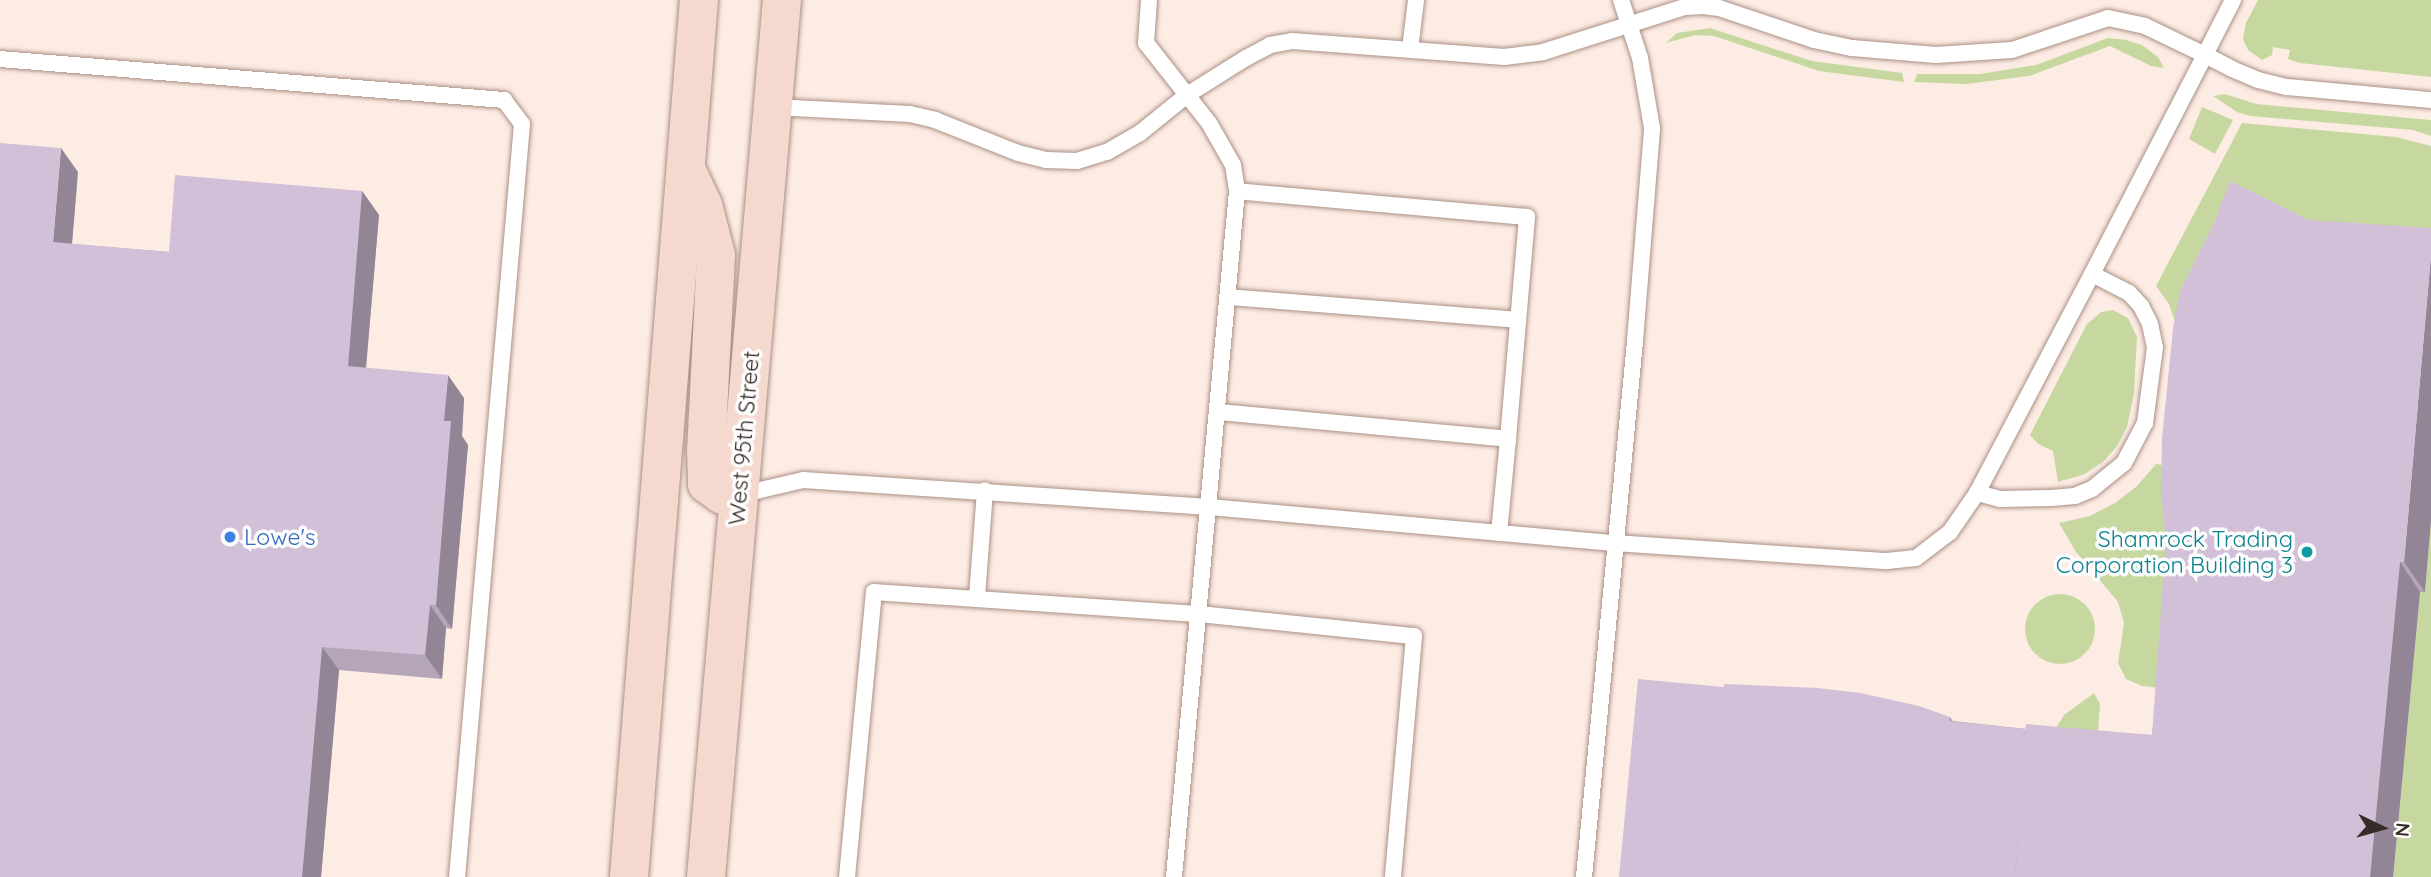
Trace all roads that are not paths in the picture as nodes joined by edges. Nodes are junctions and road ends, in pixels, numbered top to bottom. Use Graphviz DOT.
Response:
graph roads {
  1 [pos="699,0"];
  2 [pos="782,0"];
  3 [pos="1149,0"];
  4 [pos="1416,0"];
  5 [pos="1621,0"];
  6 [pos="2233,0"];
  7 [pos="1629,24"];
  8 [pos="1410,49"];
  9 [pos="2205,55"];
  10 [pos="0,59"];
  11 [pos="1187,95"];
  12 [pos="2431,100"];
  13 [pos="773,107"];
  14 [pos="684,164"];
  15 [pos="1237,191"];
  16 [pos="2092,274"];
  17 [pos="1228,297"];
  18 [pos="1518,320"];
  19 [pos="1219,412"];
  20 [pos="1508,439"];
  21 [pos="985,490"];
  22 [pos="1977,493"];
  23 [pos="739,495"];
  24 [pos="1209,507"];
  25 [pos="1499,533"];
  26 [pos="1614,543"];
  27 [pos="977,597"];
  28 [pos="1200,614"];
  29 [pos="457,877"];
  30 [pos="629,877"];
  31 [pos="706,877"];
  32 [pos="847,877"];
  33 [pos="1174,877"];
  34 [pos="1393,877"];
  35 [pos="1584,877"];
  1 -- 14 [label="main road"];
  2 -- 13 [label="main road, West 95th Street"];
  3 -- 11 [label="lane"];
  4 -- 8 [label="lane"];
  5 -- 7 [label="lane"];
  6 -- 9 [label="lane"];
  7 -- 8 [label="lane"];
  7 -- 9 [label="lane"];
  7 -- 26 [label="lane"];
  8 -- 11 [label="lane"];
  9 -- 12 [label="lane"];
  9 -- 16 [label="lane"];
  10 -- 29 [label="lane"];
  11 -- 13 [label="lane"];
  11 -- 15 [label="lane"];
  13 -- 23 [label="main road, West 95th Street"];
  14 -- 23 [label="main road"];
  14 -- 30 [label="main road"];
  15 -- 17 [label="lane"];
  15 -- 18 [label="lane"];
  16 -- 22 [label="lane"];
  16 -- 22 [label="lane"];
  17 -- 18 [label="lane"];
  17 -- 19 [label="lane"];
  18 -- 20 [label="lane"];
  19 -- 20 [label="lane"];
  19 -- 24 [label="lane"];
  20 -- 25 [label="lane"];
  21 -- 23 [label="lane"];
  21 -- 24 [label="lane"];
  21 -- 27 [label="lane"];
  22 -- 26 [label="lane"];
  23 -- 31 [label="main road, West 95th Street"];
  24 -- 25 [label="lane"];
  24 -- 28 [label="lane"];
  25 -- 26 [label="lane"];
  26 -- 35 [label="lane"];
  27 -- 28 [label="lane"];
  27 -- 32 [label="lane"];
  28 -- 33 [label="lane"];
  28 -- 34 [label="lane"];
}
